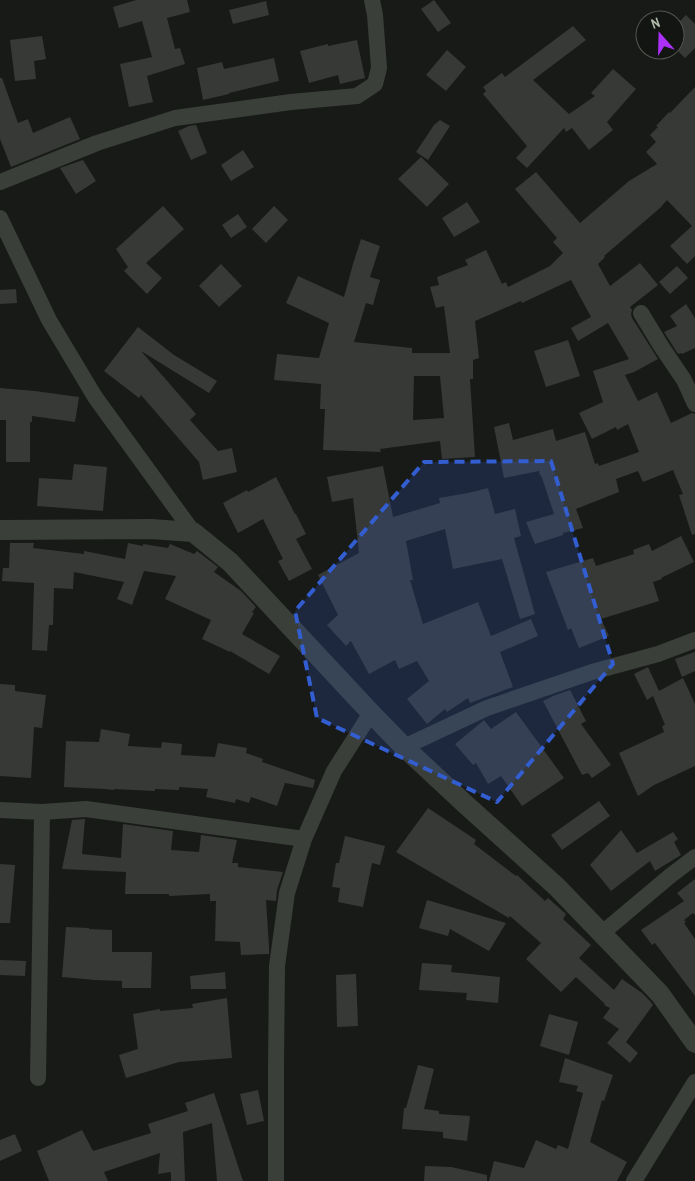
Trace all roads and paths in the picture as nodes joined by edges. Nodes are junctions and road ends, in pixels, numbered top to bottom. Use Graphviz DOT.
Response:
graph roads {
  1 [pos="372,0"];
  2 [pos="0,182"];
  3 [pos="0,218"];
  4 [pos="641,313"];
  5 [pos="695,404"];
  6 [pos="0,530"];
  7 [pos="193,532"];
  8 [pos="695,640"];
  9 [pos="371,713"];
  10 [pos="404,747"];
  11 [pos="0,810"];
  12 [pos="42,812"];
  13 [pos="304,839"];
  14 [pos="695,857"];
  15 [pos="601,934"];
  16 [pos="695,1043"];
  17 [pos="38,1078"];
  18 [pos="695,1082"];
  19 [pos="276,1181"];
  20 [pos="634,1181"];
  1 -- 2 [label="street"];
  3 -- 7 [label="street"];
  4 -- 5 [label="street"];
  6 -- 7 [label="street"];
  7 -- 9 [label="street"];
  8 -- 10 [label="street"];
  9 -- 10 [label="street"];
  9 -- 13 [label="street"];
  10 -- 15 [label="street"];
  11 -- 12 [label="street"];
  12 -- 13 [label="street"];
  12 -- 17 [label="street"];
  13 -- 19 [label="street"];
  14 -- 15 [label="street"];
  15 -- 16 [label="street"];
  18 -- 20 [label="street"];
}
